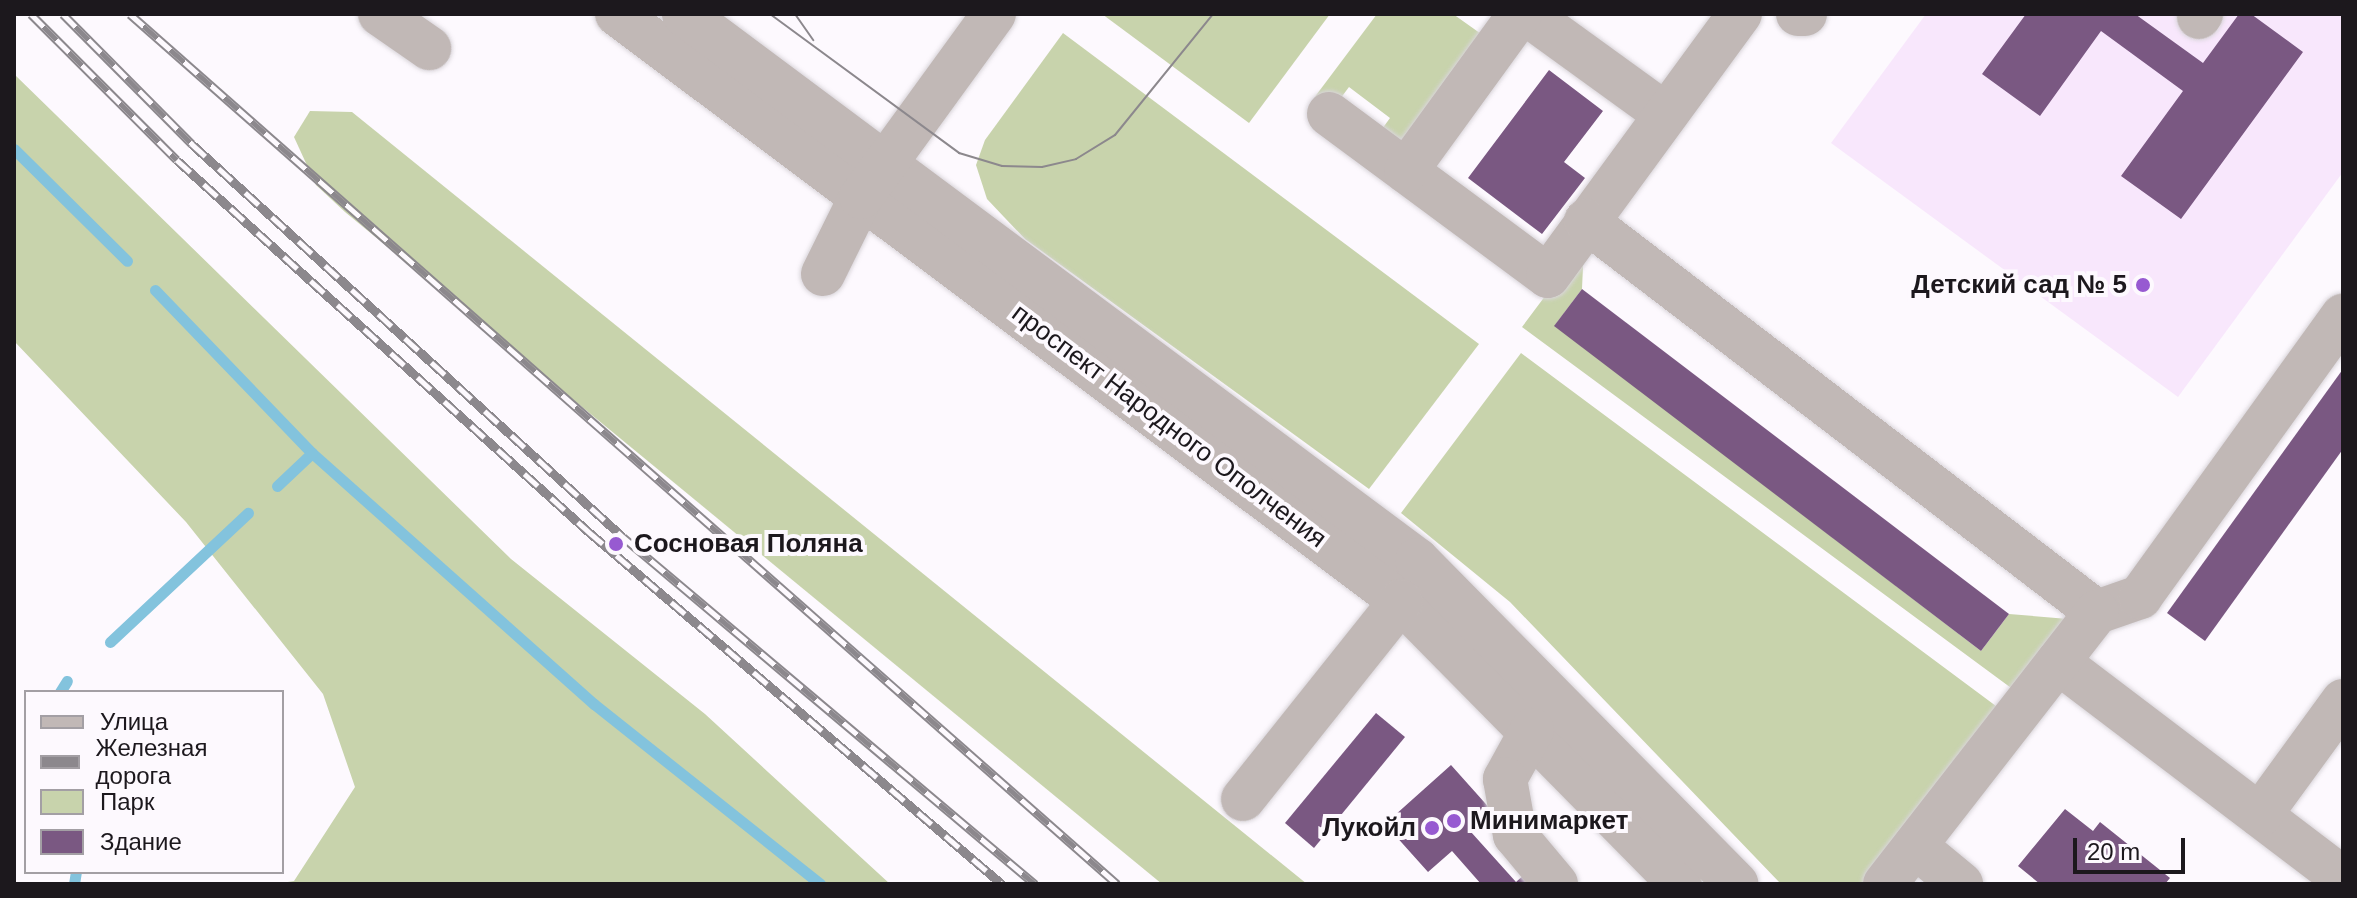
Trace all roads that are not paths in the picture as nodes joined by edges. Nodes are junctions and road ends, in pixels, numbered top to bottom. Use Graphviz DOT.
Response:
graph roads {
  1 [pos="380,14"];
  2 [pos="617,14"];
  3 [pos="684,14"];
  4 [pos="994,14"];
  5 [pos="1520,14"];
  6 [pos="1527,14"];
  7 [pos="1740,14"];
  8 [pos="1798,14"];
  9 [pos="1805,14"];
  10 [pos="429,48"];
  11 [pos="1329,114"];
  12 [pos="1665,114"];
  13 [pos="1406,171"];
  14 [pos="872,181"];
  15 [pos="1586,221"];
  16 [pos="823,274"];
  17 [pos="2343,316"];
  18 [pos="1401,601"];
  19 [pos="2097,612"];
  20 [pos="2058,662"];
  21 [pos="2343,701"];
  22 [pos="1532,730"];
  23 [pos="1243,799"];
  24 [pos="2260,815"];
  25 [pos="1915,846"];
  26 [pos="2343,878"];
  27 [pos="1556,884"];
  28 [pos="1680,884"];
  29 [pos="1737,884"];
  30 [pos="1885,884"];
  31 [pos="1961,884"];
  1 -- 10 [label="street"];
  2 -- 14 [label="street, проспект Народного Ополчения"];
  3 -- 14 [label="street, проспект Народного Ополчения"];
  4 -- 14 [label="street"];
  5 -- 13 [label="street"];
  6 -- 12 [label="street"];
  7 -- 12 [label="street"];
  8 -- 9 [label="street"];
  11 -- 13 [label="street"];
  12 -- 15 [label="street"];
  13 -- 15 [label="street"];
  14 -- 16 [label="street"];
  14 -- 18 [label="street, проспект Народного Ополчения"];
  14 -- 29 [label="street, проспект Народного Ополчения"];
  15 -- 19 [label="street"];
  17 -- 19 [label="street"];
  18 -- 22 [label="street, проспект Народного Ополчения"];
  18 -- 23 [label="street"];
  19 -- 20 [label="street"];
  20 -- 24 [label="street"];
  20 -- 25 [label="street"];
  21 -- 24 [label="street"];
  22 -- 27 [label="street"];
  22 -- 28 [label="street, проспект Народного Ополчения"];
  24 -- 26 [label="street"];
  25 -- 30 [label="street"];
  25 -- 31 [label="street"];
}
